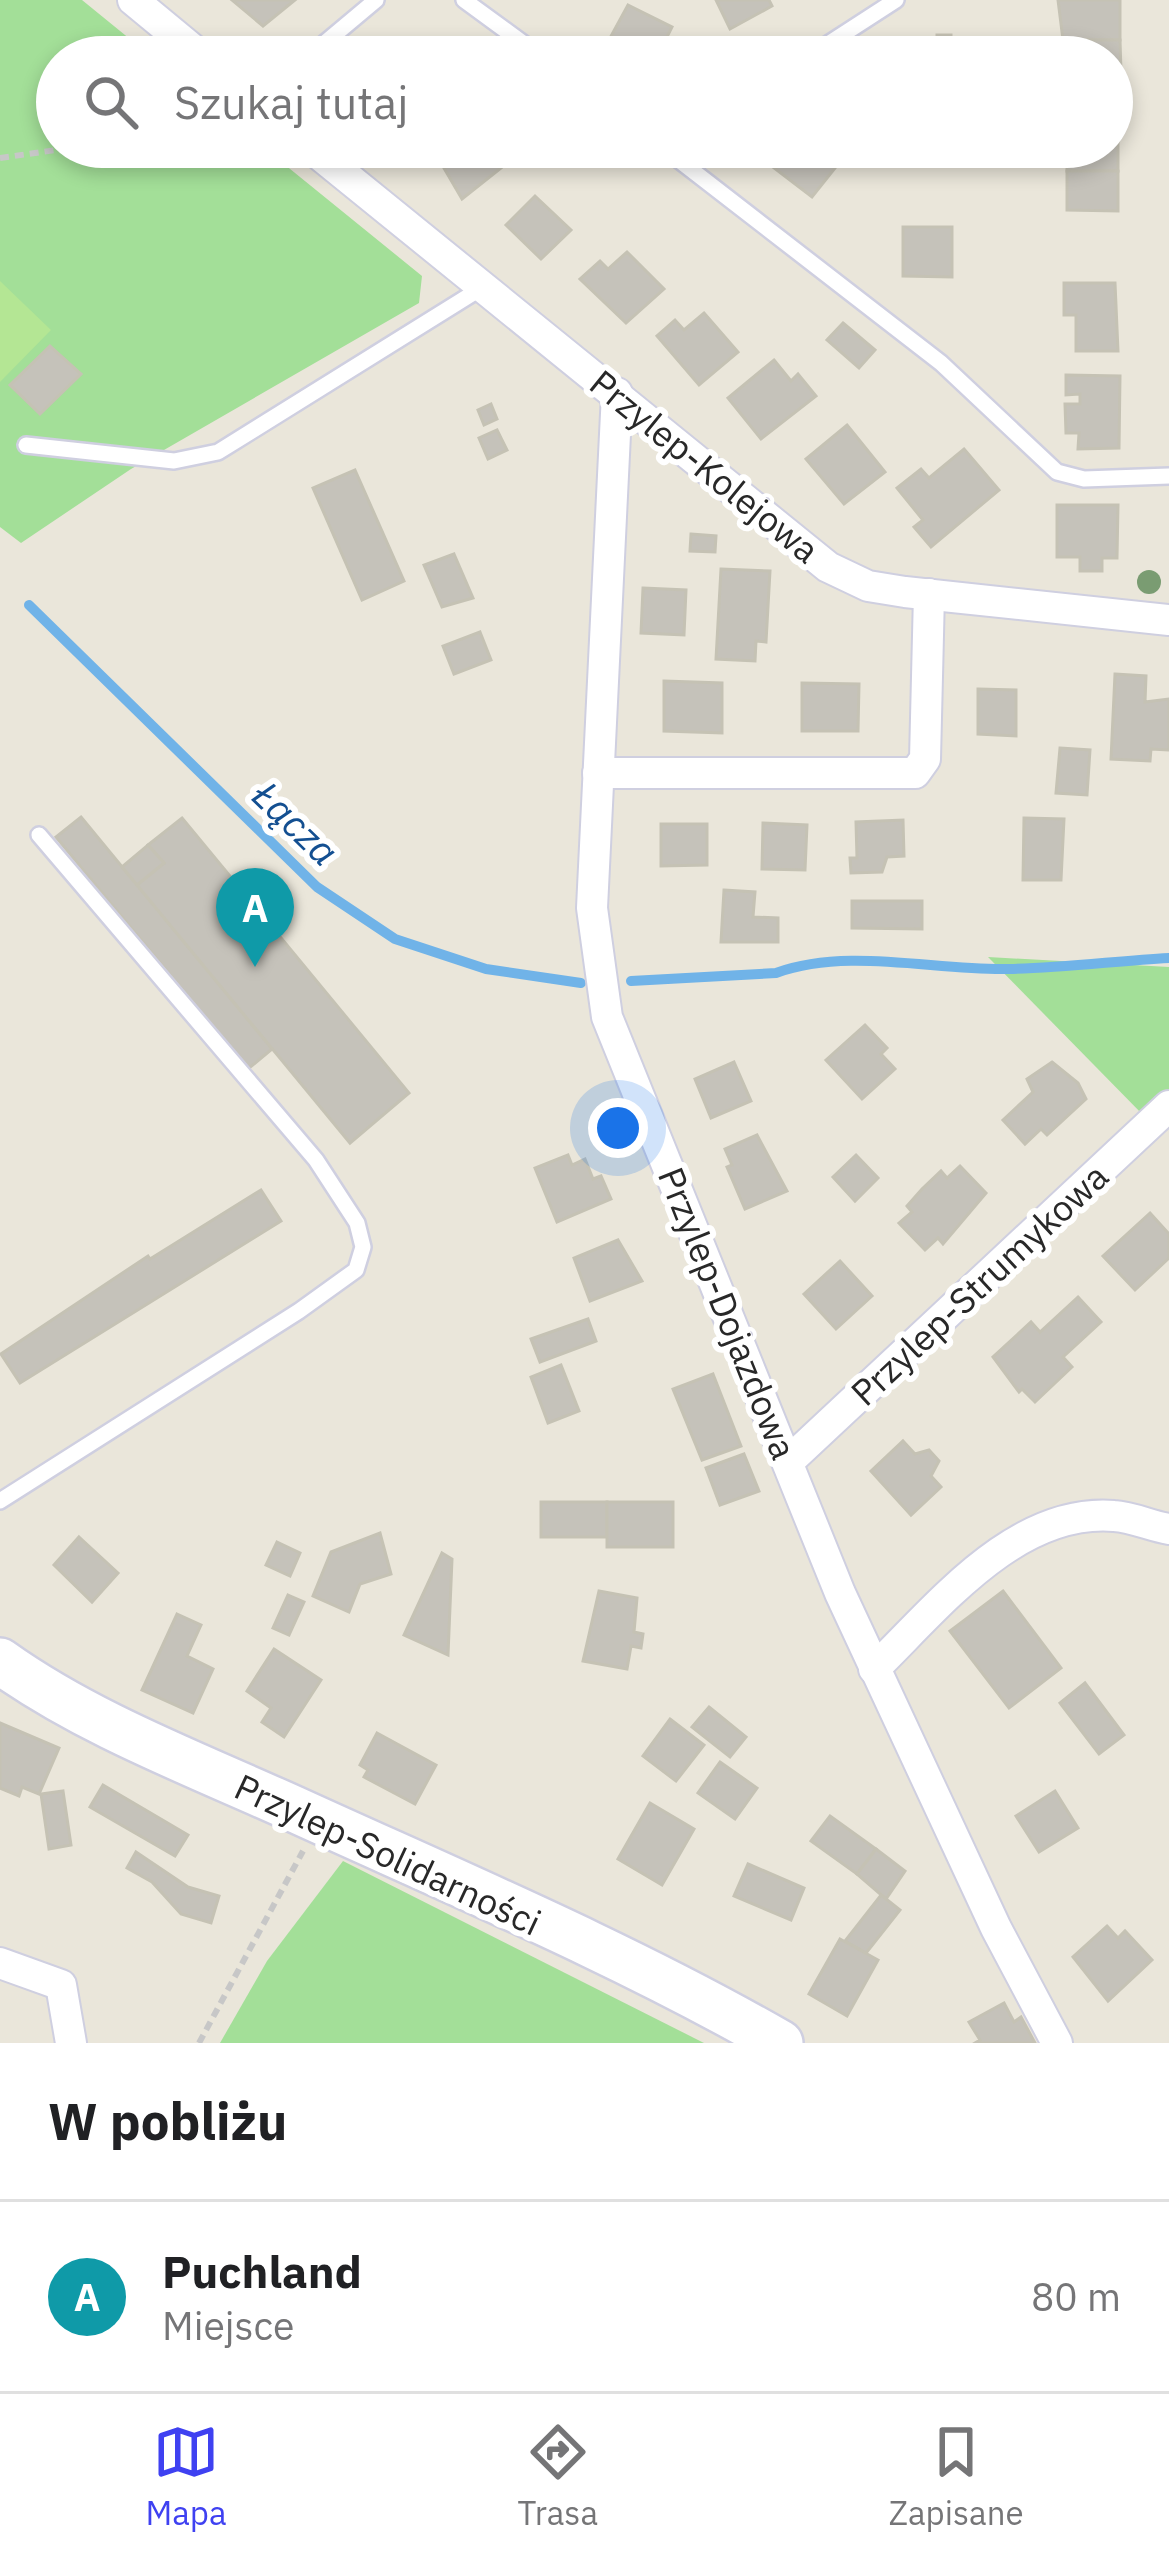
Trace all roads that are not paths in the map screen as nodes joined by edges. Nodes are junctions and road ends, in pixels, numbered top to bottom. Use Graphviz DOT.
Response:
graph roads {
  1 [pos="133,0"];
  2 [pos="376,0"];
  3 [pos="464,0"];
  4 [pos="896,0"];
  5 [pos="177,36"];
  6 [pos="333,36"];
  7 [pos="513,36"];
  8 [pos="840,36"];
  9 [pos="336,168"];
  10 [pos="689,168"];
  11 [pos="483,287"];
  12 [pos="617,393"];
  13 [pos="26,445"];
  14 [pos="1169,476"];
  15 [pos="929,595"];
  16 [pos="1169,620"];
  17 [pos="598,773"];
  18 [pos="39,836"];
  19 [pos="1169,1106"];
  20 [pos="788,1462"];
  21 [pos="0,1501"];
  22 [pos="1169,1529"];
  23 [pos="0,1661"];
  24 [pos="874,1669"];
  25 [pos="0,1963"];
  26 [pos="71,2043"];
  27 [pos="779,2043"];
  28 [pos="1057,2043"];
  1 -- 5 [label="street"];
  2 -- 6 [label="lane"];
  3 -- 7 [label="lane"];
  4 -- 8 [label="lane"];
  9 -- 11 [label="street, Przylep-Kolejowa"];
  10 -- 14 [label="lane"];
  11 -- 12 [label="street, Przylep-Kolejowa"];
  11 -- 13 [label="lane"];
  12 -- 15 [label="street, Przylep-Kolejowa"];
  12 -- 17 [label="street, Przylep-Dojazdowa"];
  15 -- 16 [label="street, Przylep-Kolejowa"];
  15 -- 17 [label="street"];
  17 -- 20 [label="street, Przylep-Dojazdowa"];
  18 -- 21 [label="lane"];
  19 -- 20 [label="street, Przylep-Strumykowa"];
  20 -- 24 [label="street, Przylep-Dojazdowa"];
  22 -- 24 [label="street"];
  23 -- 27 [label="main road, Przylep-Solidarności"];
  24 -- 28 [label="street, Przylep-Dojazdowa"];
  25 -- 26 [label="street"];
}
